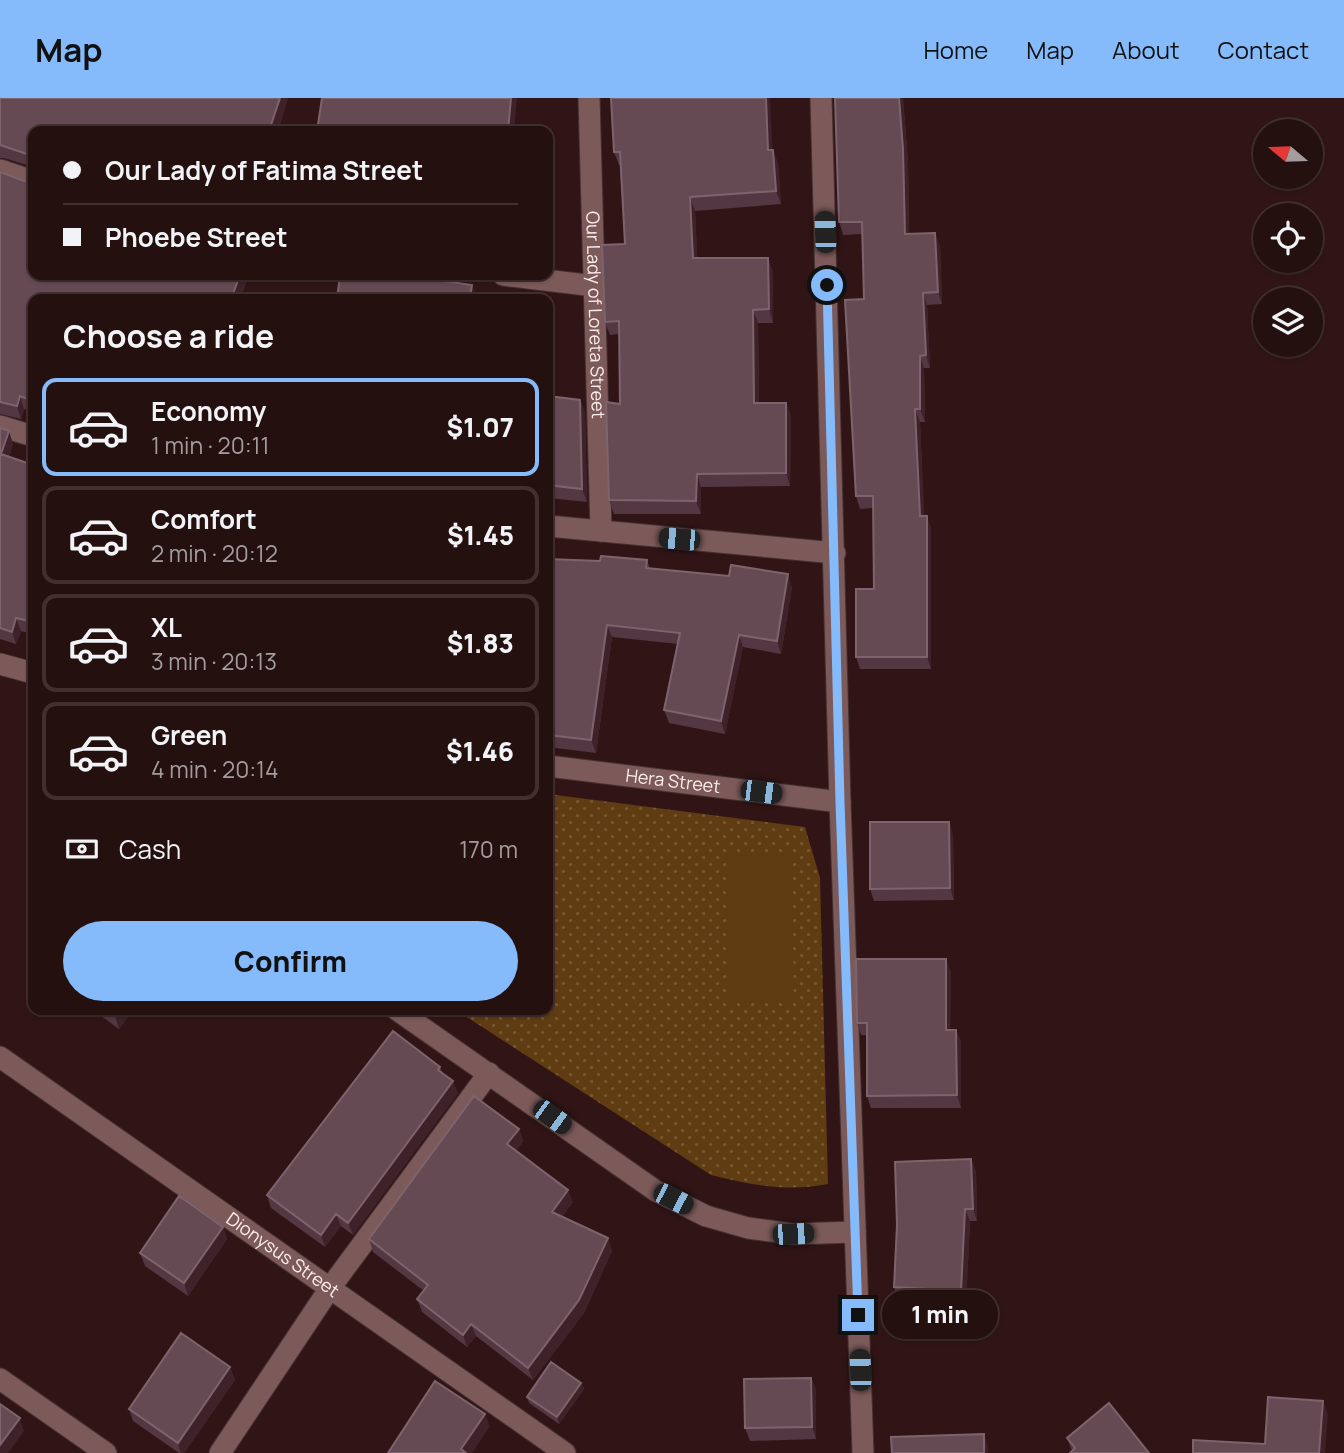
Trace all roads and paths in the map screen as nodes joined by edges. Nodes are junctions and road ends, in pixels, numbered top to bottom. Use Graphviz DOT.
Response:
graph roads {
  1 [pos="589,98"];
  2 [pos="821,98"];
  3 [pos="0,170"];
  4 [pos="28,179"];
  5 [pos="545,280"];
  6 [pos="595,286"];
  7 [pos="0,426"];
  8 [pos="28,434"];
  9 [pos="553,526"];
  10 [pos="601,531"];
  11 [pos="835,553"];
  12 [pos="0,664"];
  13 [pos="28,672"];
  14 [pos="553,767"];
  15 [pos="840,802"];
  16 [pos="404,1015"];
  17 [pos="0,1057"];
  18 [pos="489,1073"];
  19 [pos="855,1232"];
  20 [pos="330,1288"];
  21 [pos="0,1379"];
  22 [pos="106,1453"];
  23 [pos="220,1453"];
  24 [pos="565,1453"];
  25 [pos="863,1453"];
  1 -- 6 [label="street, Our Lady of Loreta Street"];
  2 -- 11 [label="street"];
  3 -- 4 [label="street"];
  5 -- 6 [label="street"];
  6 -- 10 [label="street, Our Lady of Loreta Street"];
  7 -- 8 [label="street"];
  9 -- 10 [label="street"];
  10 -- 11 [label="street"];
  11 -- 15 [label="street"];
  12 -- 13 [label="street"];
  14 -- 15 [label="street, Hera Street"];
  15 -- 19 [label="street"];
  16 -- 18 [label="street"];
  17 -- 20 [label="street, Dionysus Street"];
  18 -- 19 [label="street"];
  18 -- 20 [label="street"];
  19 -- 25 [label="street"];
  20 -- 23 [label="street"];
  20 -- 24 [label="street, Dionysus Street"];
  21 -- 22 [label="street"];
}
